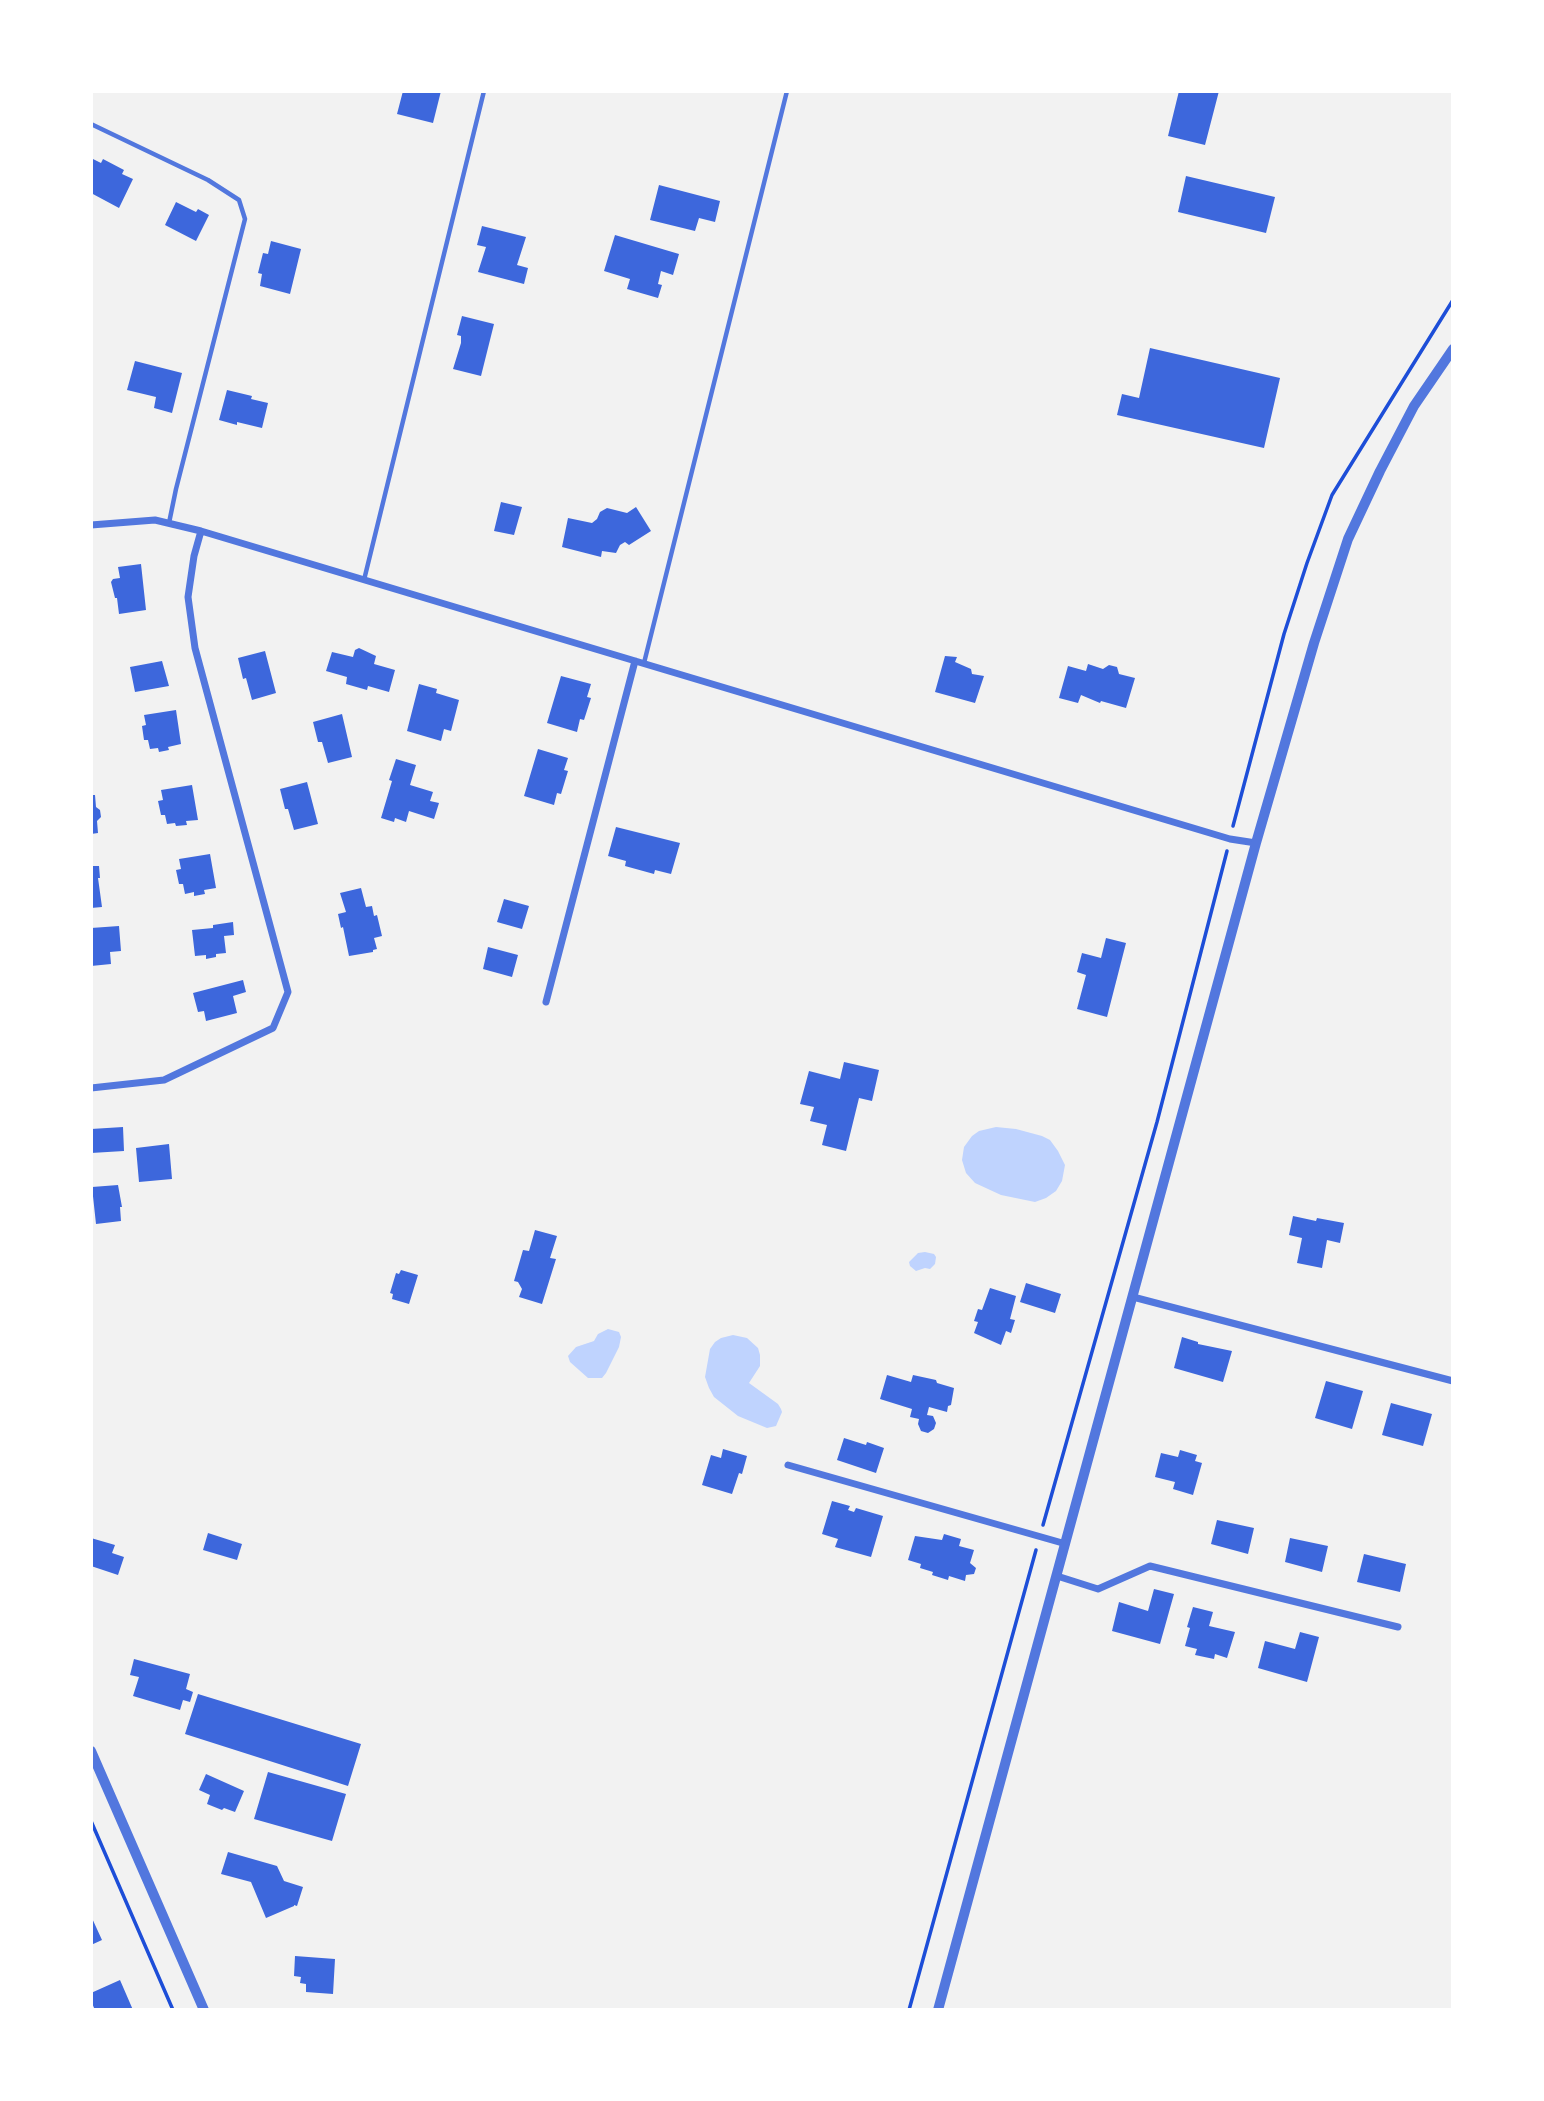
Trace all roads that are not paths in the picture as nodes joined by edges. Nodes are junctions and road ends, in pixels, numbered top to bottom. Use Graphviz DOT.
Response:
graph roads {
  1 [pos="484,91"];
  2 [pos="787,91"];
  3 [pos="91,124"];
  4 [pos="1453,349"];
  5 [pos="169,523"];
  6 [pos="91,525"];
  7 [pos="201,531"];
  8 [pos="364,580"];
  9 [pos="639,663"];
  10 [pos="1256,843"];
  11 [pos="546,1002"];
  12 [pos="91,1088"];
  13 [pos="1133,1297"];
  14 [pos="1453,1381"];
  15 [pos="788,1465"];
  16 [pos="1066,1544"];
  17 [pos="1057,1576"];
  18 [pos="1398,1627"];
  19 [pos="91,1751"];
  20 [pos="204,2010"];
  21 [pos="938,2010"];
  1 -- 8 [label="lane"];
  2 -- 9 [label="lane"];
  3 -- 5 [label="lane"];
  4 -- 10 [label="street"];
  5 -- 6 [label="street"];
  5 -- 7 [label="street"];
  7 -- 8 [label="street"];
  7 -- 12 [label="street"];
  8 -- 9 [label="street"];
  9 -- 10 [label="street"];
  9 -- 11 [label="street"];
  10 -- 13 [label="street"];
  13 -- 14 [label="street"];
  13 -- 16 [label="street"];
  15 -- 16 [label="street"];
  16 -- 17 [label="street"];
  17 -- 18 [label="street"];
  17 -- 21 [label="street"];
  19 -- 20 [label="street"];
}
